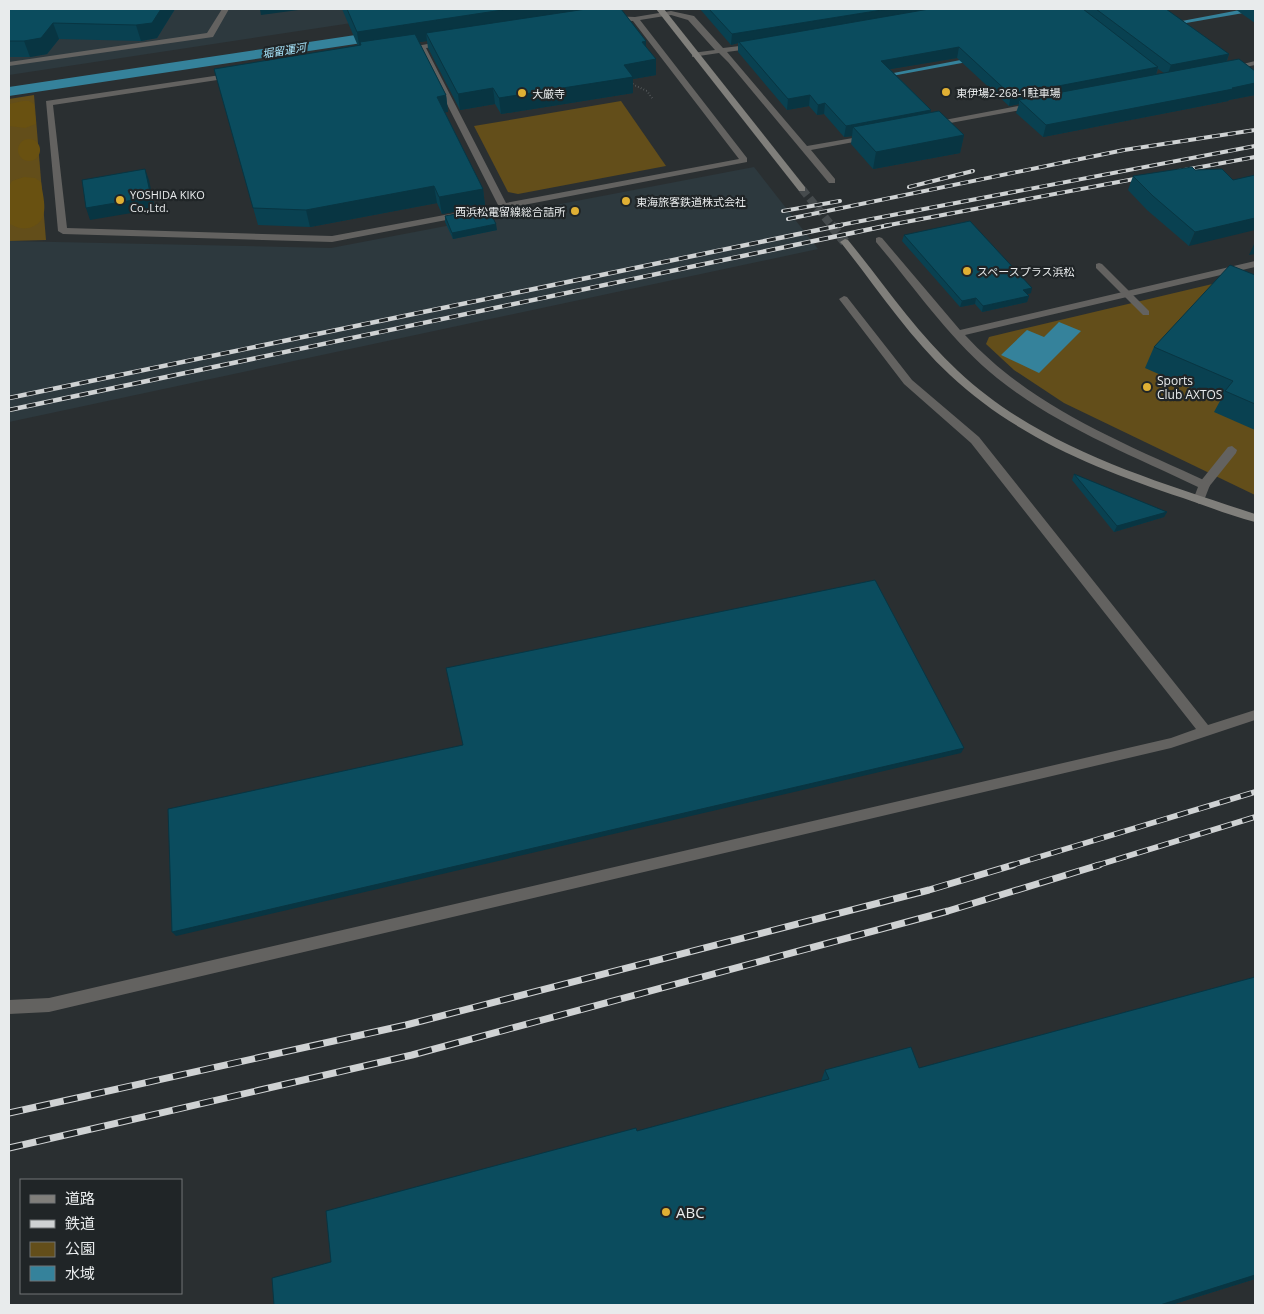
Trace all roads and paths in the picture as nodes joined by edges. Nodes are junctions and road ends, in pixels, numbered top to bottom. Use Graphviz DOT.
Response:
graph roads {
  1 [pos="225,9"];
  2 [pos="662,11"];
  3 [pos="602,18"];
  4 [pos="635,18"];
  5 [pos="450,42"];
  6 [pos="757,45"];
  7 [pos="421,46"];
  8 [pos="392,51"];
  9 [pos="721,51"];
  10 [pos="695,56"];
  11 [pos="1255,63"];
  12 [pos="9,64"];
  13 [pos="1219,70"];
  14 [pos="245,73"];
  15 [pos="630,83"];
  16 [pos="652,98"];
  17 [pos="1048,102"];
  18 [pos="928,125"];
  19 [pos="881,134"];
  20 [pos="805,149"];
  21 [pos="832,181"];
  22 [pos="802,189"];
  23 [pos="503,206"];
  24 [pos="879,240"];
  25 [pos="846,242"];
  26 [pos="1255,264"];
  27 [pos="1099,266"];
  28 [pos="1234,269"];
  29 [pos="1246,279"];
  30 [pos="1127,294"];
  31 [pos="844,299"];
  32 [pos="1146,312"];
  33 [pos="958,334"];
  34 [pos="1232,450"];
  35 [pos="1204,485"];
  36 [pos="1199,500"];
  37 [pos="1255,518"];
  38 [pos="1255,715"];
  39 [pos="1205,731"];
  40 [pos="9,1007"];
  1 -- 12 [label="street"];
  2 -- 4 [label="street"];
  2 -- 9 [label="street"];
  2 -- 10 [label="street"];
  3 -- 4 [label="street"];
  4 -- 23 [label="street"];
  5 -- 7 [label="street"];
  6 -- 9 [label="street"];
  7 -- 8 [label="street"];
  7 -- 23 [label="street"];
  9 -- 10 [label="street"];
  9 -- 20 [label="street"];
  10 -- 22 [label="street"];
  11 -- 13 [label="street"];
  14 -- 23 [label="street"];
  15 -- 16 [label="path"];
  17 -- 18 [label="street"];
  19 -- 20 [label="street"];
  20 -- 21 [label="street"];
  24 -- 33 [label="street"];
  25 -- 36 [label="street"];
  26 -- 28 [label="street"];
  27 -- 30 [label="street"];
  28 -- 29 [label="street"];
  28 -- 30 [label="street"];
  30 -- 32 [label="street"];
  30 -- 33 [label="street"];
  31 -- 39 [label="street"];
  33 -- 35 [label="street"];
  34 -- 35 [label="street"];
  35 -- 36 [label="street"];
  36 -- 37 [label="street"];
  38 -- 39 [label="street"];
  39 -- 40 [label="street"];
}
